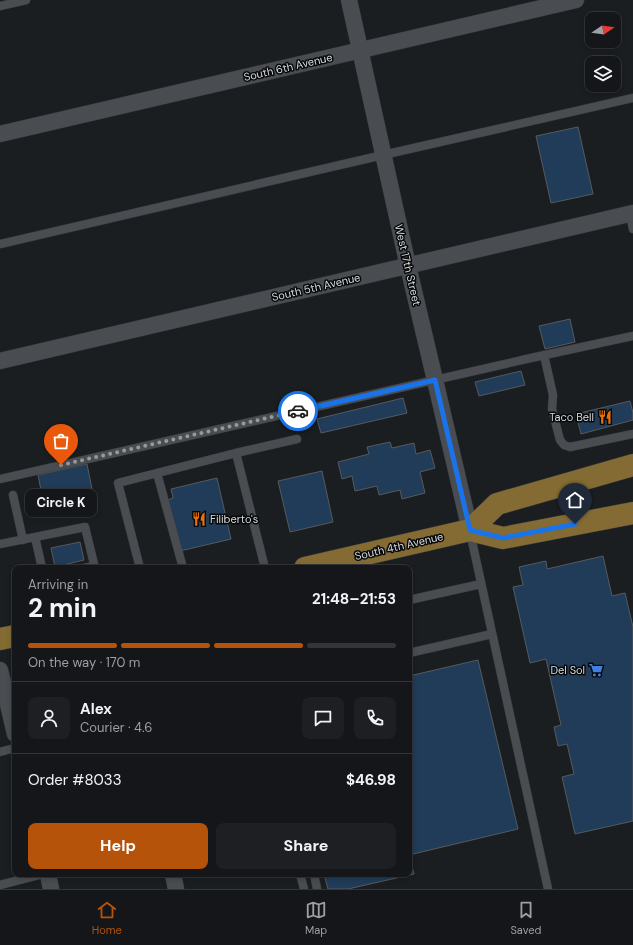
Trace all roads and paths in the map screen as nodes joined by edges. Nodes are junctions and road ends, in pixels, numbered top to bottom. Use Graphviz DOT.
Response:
graph roads {
  1 [pos="26,0"];
  2 [pos="349,0"];
  3 [pos="576,0"];
  4 [pos="0,6"];
  5 [pos="360,50"];
  6 [pos="633,98"];
  7 [pos="0,134"];
  8 [pos="383,155"];
  9 [pos="632,218"];
  10 [pos="0,244"];
  11 [pos="408,266"];
  12 [pos="633,336"];
  13 [pos="544,355"];
  14 [pos="0,361"];
  15 [pos="435,380"];
  16 [pos="633,434"];
  17 [pos="297,439"];
  18 [pos="236,453"];
  19 [pos="633,465"];
  20 [pos="158,473"];
  21 [pos="0,479"];
  22 [pos="13,495"];
  23 [pos="633,512"];
  24 [pos="470,530"];
  25 [pos="35,537"];
  26 [pos="23,540"];
  27 [pos="0,544"];
  28 [pos="41,565"];
  29 [pos="94,565"];
  30 [pos="139,565"];
  31 [pos="182,565"];
  32 [pos="264,565"];
  33 [pos="318,565"];
  34 [pos="481,584"];
  35 [pos="412,599"];
  36 [pos="492,634"];
  37 [pos="12,637"];
  38 [pos="0,639"];
  39 [pos="412,652"];
  40 [pos="0,670"];
  41 [pos="12,721"];
  42 [pos="12,749"];
  43 [pos="0,752"];
  44 [pos="31,877"];
  45 [pos="49,877"];
  46 [pos="174,877"];
  47 [pos="301,877"];
  48 [pos="315,877"];
  49 [pos="0,885"];
  50 [pos="51,889"];
  51 [pos="176,889"];
  52 [pos="304,889"];
  53 [pos="317,889"];
  54 [pos="548,889"];
  1 -- 4 [label="lane"];
  2 -- 5 [label="street, West 17th Street"];
  3 -- 5 [label="street, South 6th Avenue"];
  5 -- 7 [label="street, South 6th Avenue"];
  5 -- 8 [label="street, West 17th Street"];
  6 -- 8 [label="lane"];
  8 -- 10 [label="lane"];
  8 -- 11 [label="street, West 17th Street"];
  9 -- 11 [label="street, South 5th Avenue"];
  11 -- 14 [label="street, South 5th Avenue"];
  11 -- 15 [label="street, West 17th Street"];
  12 -- 13 [label="lane"];
  13 -- 15 [label="lane"];
  13 -- 16 [label="lane"];
  15 -- 21 [label="lane"];
  15 -- 24 [label="street, West 17th Street"];
  17 -- 18 [label="lane"];
  18 -- 20 [label="lane"];
  18 -- 32 [label="lane"];
  19 -- 24 [label="main road, South 4th Avenue"];
  20 -- 30 [label="lane"];
  20 -- 31 [label="lane"];
  22 -- 26 [label="lane"];
  23 -- 24 [label="main road, South 4th Avenue"];
  24 -- 33 [label="main road, South 4th Avenue"];
  24 -- 34 [label="lane"];
  25 -- 26 [label="lane"];
  25 -- 28 [label="lane"];
  25 -- 29 [label="lane"];
  26 -- 27 [label="lane"];
  34 -- 35 [label="lane"];
  34 -- 36 [label="lane"];
  36 -- 39 [label="lane"];
  36 -- 54 [label="lane"];
  37 -- 38 [label="main road"];
  40 -- 41 [label="street"];
  42 -- 43 [label="lane"];
  44 -- 49 [label="lane"];
  45 -- 50 [label="street"];
  46 -- 51 [label="street"];
  47 -- 52 [label="lane"];
  48 -- 53 [label="lane"];
}
